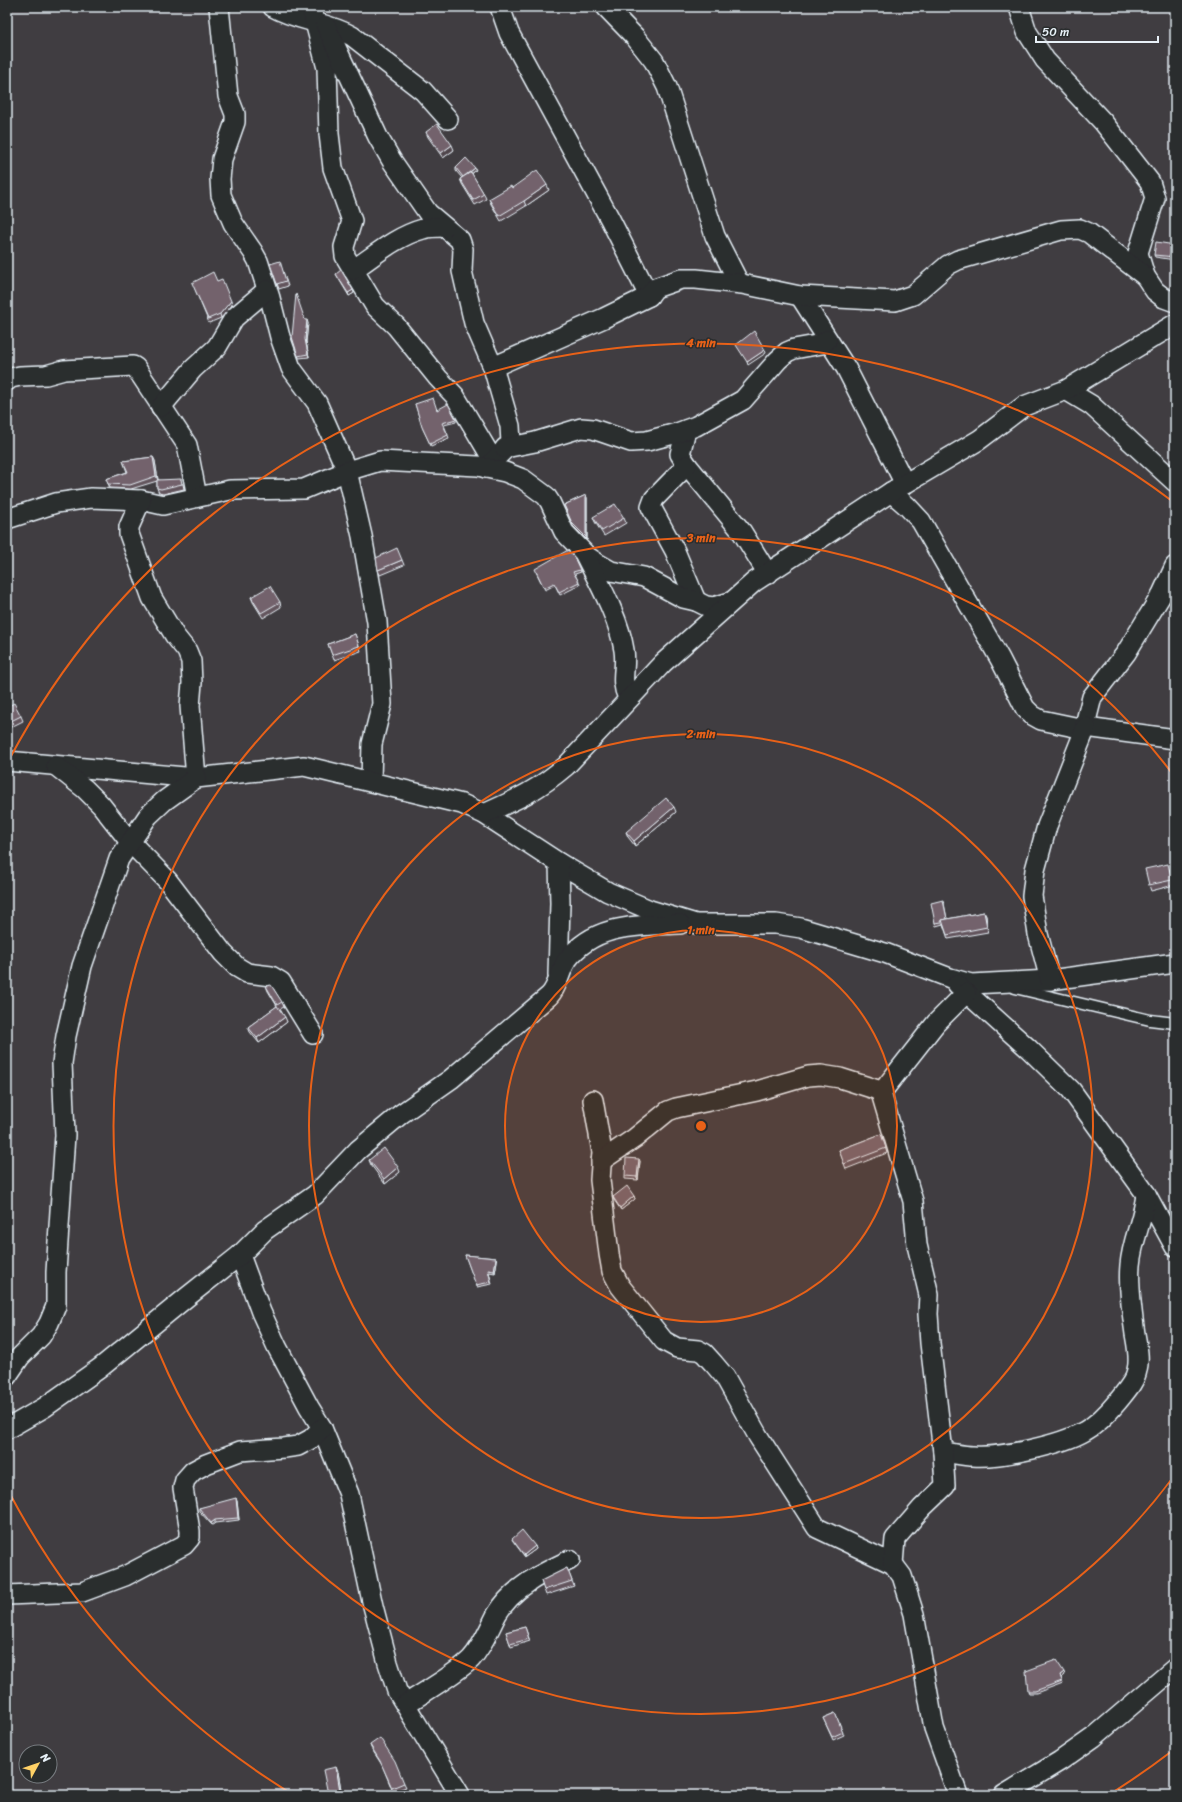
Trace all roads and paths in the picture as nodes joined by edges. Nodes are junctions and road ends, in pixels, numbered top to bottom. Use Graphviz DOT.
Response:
graph roads {
  1 [pos="219,7"];
  2 [pos="273,7"];
  3 [pos="500,7"];
  4 [pos="606,7"];
  5 [pos="1019,7"];
  6 [pos="318,19"];
  7 [pos="448,119"];
  8 [pos="444,227"];
  9 [pos="353,270"];
  10 [pos="1146,276"];
  11 [pos="739,283"];
  12 [pos="267,290"];
  13 [pos="649,296"];
  14 [pos="800,296"];
  15 [pos="1175,302"];
  16 [pos="1175,324"];
  17 [pos="827,340"];
  18 [pos="493,367"];
  19 [pos="7,381"];
  20 [pos="1066,390"];
  21 [pos="161,407"];
  22 [pos="686,430"];
  23 [pos="495,459"];
  24 [pos="687,465"];
  25 [pos="347,470"];
  26 [pos="1175,482"];
  27 [pos="898,488"];
  28 [pos="197,497"];
  29 [pos="141,500"];
  30 [pos="7,519"];
  31 [pos="583,552"];
  32 [pos="1175,566"];
  33 [pos="768,574"];
  34 [pos="696,601"];
  35 [pos="730,602"];
  36 [pos="628,698"];
  37 [pos="1085,728"];
  38 [pos="1175,739"];
  39 [pos="7,761"];
  40 [pos="56,766"];
  41 [pos="196,778"];
  42 [pos="371,782"];
  43 [pos="484,814"];
  44 [pos="114,822"];
  45 [pos="130,842"];
  46 [pos="119,859"];
  47 [pos="560,863"];
  48 [pos="696,924"];
  49 [pos="1175,963"];
  50 [pos="950,978"];
  51 [pos="558,980"];
  52 [pos="1050,980"];
  53 [pos="995,983"];
  54 [pos="966,993"];
  55 [pos="1175,1023"];
  56 [pos="313,1034"];
  57 [pos="881,1091"];
  58 [pos="593,1100"];
  59 [pos="601,1161"];
  60 [pos="1146,1194"];
  61 [pos="1175,1247"];
  62 [pos="240,1255"];
  63 [pos="7,1376"];
  64 [pos="322,1428"];
  65 [pos="7,1429"];
  66 [pos="943,1452"];
  67 [pos="570,1560"];
  68 [pos="893,1564"];
  69 [pos="7,1595"];
  70 [pos="1175,1668"];
  71 [pos="406,1704"];
  72 [pos="460,1795"];
  73 [pos="958,1795"];
  74 [pos="1004,1795"];
  1 -- 12 [label="street"];
  2 -- 6 [label="street"];
  3 -- 13 [label="street"];
  4 -- 11 [label="street"];
  5 -- 10 [label="street"];
  6 -- 7 [label="street"];
  6 -- 8 [label="street"];
  6 -- 9 [label="street"];
  8 -- 9 [label="street"];
  8 -- 18 [label="street"];
  9 -- 23 [label="street"];
  10 -- 14 [label="street"];
  10 -- 15 [label="street"];
  11 -- 13 [label="street"];
  11 -- 14 [label="street"];
  12 -- 21 [label="street"];
  12 -- 25 [label="street"];
  13 -- 18 [label="street"];
  14 -- 17 [label="street"];
  16 -- 20 [label="street"];
  17 -- 22 [label="street"];
  17 -- 27 [label="street"];
  18 -- 23 [label="street"];
  19 -- 21 [label="street"];
  20 -- 26 [label="street"];
  20 -- 27 [label="street"];
  21 -- 28 [label="street"];
  22 -- 23 [label="street"];
  22 -- 24 [label="street"];
  23 -- 25 [label="street"];
  23 -- 31 [label="street"];
  24 -- 33 [label="street"];
  24 -- 34 [label="street"];
  25 -- 28 [label="street"];
  25 -- 42 [label="street"];
  27 -- 33 [label="street"];
  27 -- 37 [label="street"];
  28 -- 29 [label="street"];
  29 -- 30 [label="street"];
  29 -- 41 [label="street"];
  31 -- 34 [label="street"];
  31 -- 36 [label="street"];
  32 -- 37 [label="street"];
  33 -- 35 [label="street"];
  34 -- 35 [label="street"];
  35 -- 36 [label="street"];
  36 -- 43 [label="street"];
  37 -- 38 [label="street"];
  37 -- 52 [label="street"];
  39 -- 40 [label="street"];
  40 -- 41 [label="street"];
  40 -- 44 [label="street"];
  41 -- 42 [label="street"];
  41 -- 45 [label="street"];
  42 -- 43 [label="street"];
  43 -- 47 [label="street"];
  44 -- 45 [label="street"];
  44 -- 46 [label="street"];
  45 -- 46 [label="street"];
  45 -- 56 [label="street"];
  46 -- 63 [label="street"];
  47 -- 48 [label="street"];
  47 -- 51 [label="street"];
  48 -- 50 [label="street"];
  48 -- 51 [label="street"];
  49 -- 52 [label="street"];
  50 -- 53 [label="street"];
  50 -- 54 [label="street"];
  51 -- 62 [label="street"];
  52 -- 53 [label="street"];
  53 -- 55 [label="lane"];
  54 -- 57 [label="street"];
  54 -- 60 [label="street"];
  57 -- 59 [label="street"];
  57 -- 66 [label="street"];
  58 -- 59 [label="street"];
  59 -- 68 [label="street"];
  60 -- 61 [label="street"];
  60 -- 66 [label="street"];
  62 -- 64 [label="street"];
  62 -- 65 [label="street"];
  64 -- 69 [label="street"];
  64 -- 71 [label="street"];
  66 -- 68 [label="street"];
  67 -- 71 [label="street"];
  68 -- 73 [label="street"];
  70 -- 74 [label="street"];
  71 -- 72 [label="street"];
}
